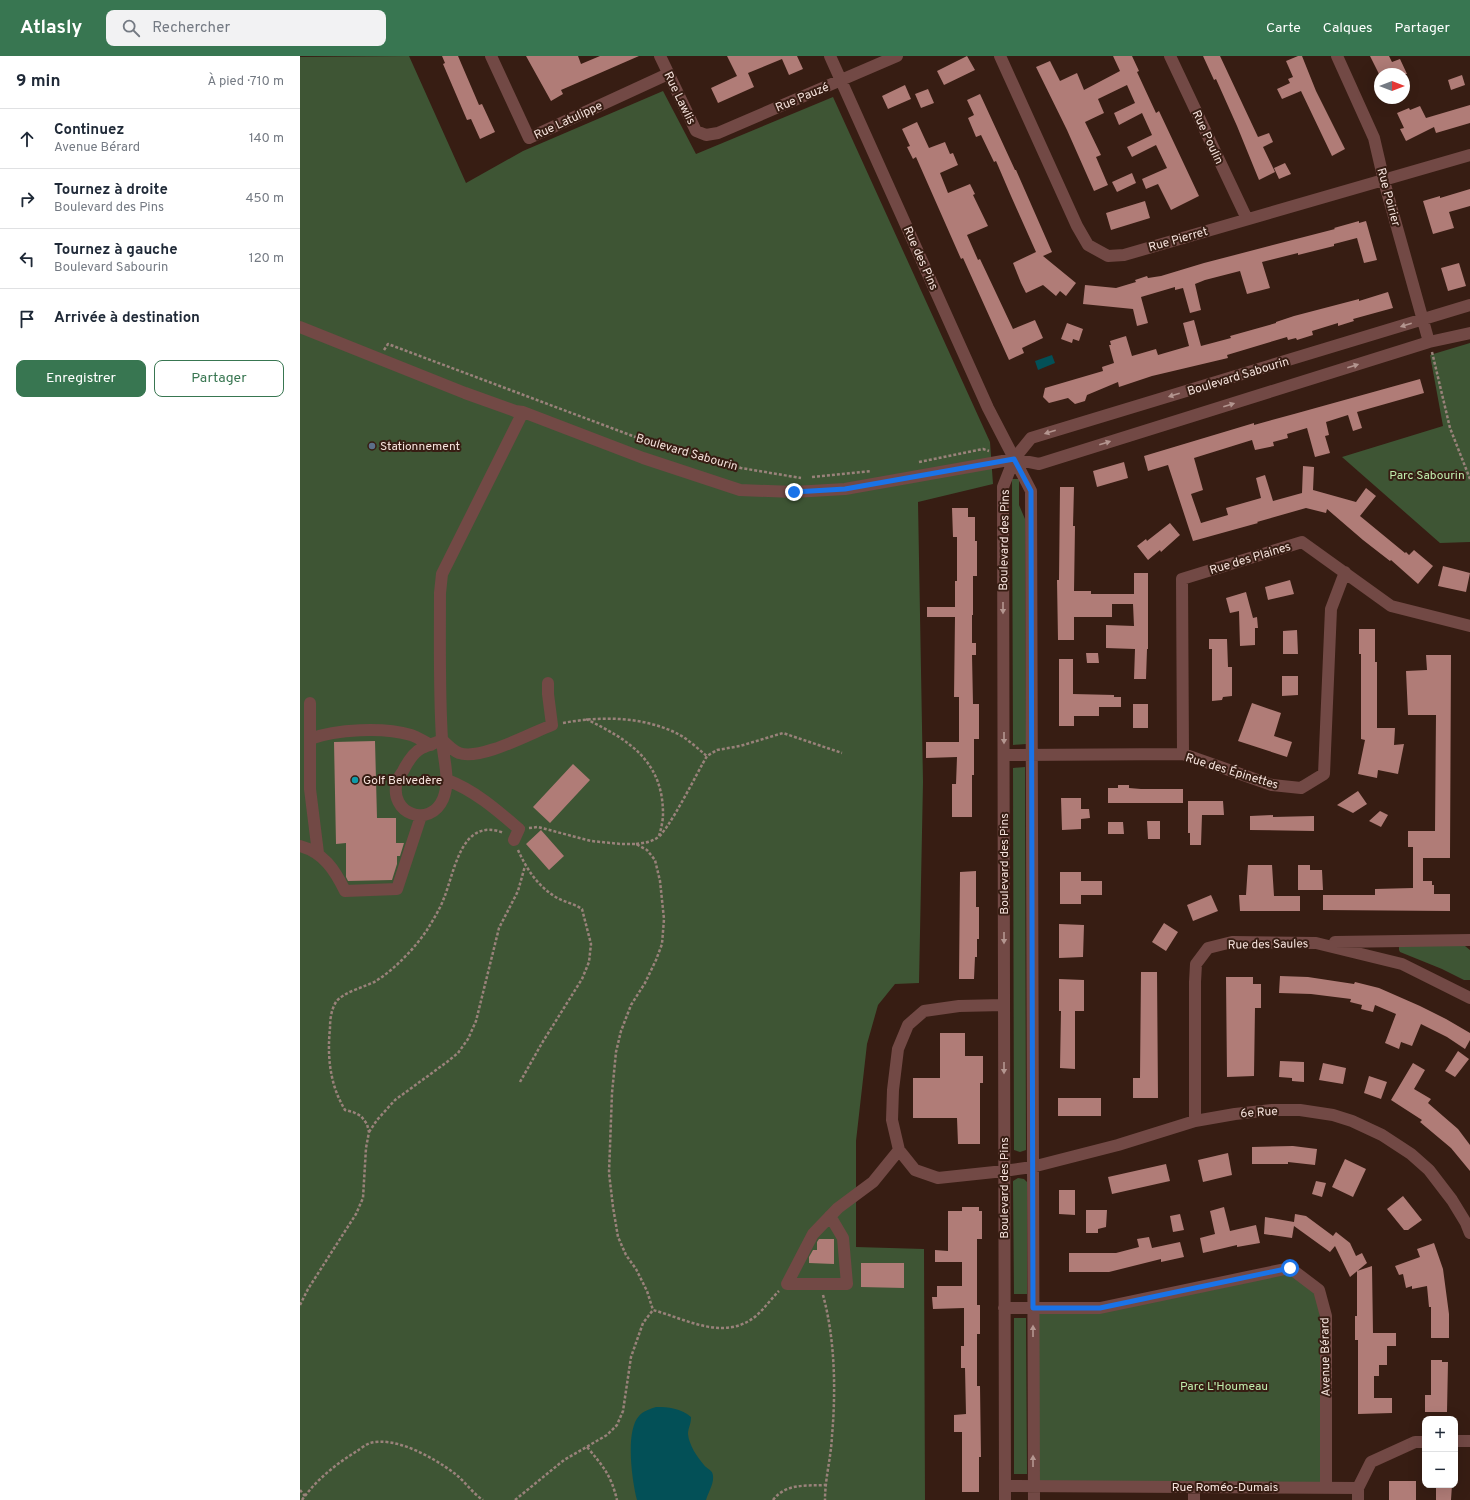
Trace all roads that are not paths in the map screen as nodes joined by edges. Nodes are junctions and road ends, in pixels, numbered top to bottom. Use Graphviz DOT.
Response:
graph roads {
  1 [pos="491,56"];
  2 [pos="660,56"];
  3 [pos="830,56"];
  4 [pos="896,56"];
  5 [pos="1000,56"];
  6 [pos="1170,56"];
  7 [pos="1337,56"];
  8 [pos="668,74"];
  9 [pos="842,80"];
  10 [pos="706,135"];
  11 [pos="1470,155"];
  12 [pos="1384,181"];
  13 [pos="1247,219"];
  14 [pos="1470,305"];
  15 [pos="1423,320"];
  16 [pos="300,328"];
  17 [pos="1470,333"];
  18 [pos="1429,342"];
  19 [pos="523,412"];
  20 [pos="1014,459"];
  21 [pos="1345,572"];
  22 [pos="1470,626"];
  23 [pos="548,683"];
  24 [pos="310,703"];
  25 [pos="310,738"];
  26 [pos="442,740"];
  27 [pos="431,745"];
  28 [pos="1032,754"];
  29 [pos="1183,754"];
  30 [pos="1004,755"];
  31 [pos="447,780"];
  32 [pos="421,816"];
  33 [pos="514,840"];
  34 [pos="300,846"];
  35 [pos="318,853"];
  36 [pos="1470,940"];
  37 [pos="1316,942"];
  38 [pos="1470,998"];
  39 [pos="1004,1005"];
  40 [pos="1196,1121"];
  41 [pos="899,1150"];
  42 [pos="1032,1167"];
  43 [pos="1004,1171"];
  44 [pos="830,1216"];
  45 [pos="1470,1233"];
  46 [pos="1004,1308"];
  47 [pos="1033,1308"];
  48 [pos="1458,1441"];
  49 [pos="1470,1441"];
  50 [pos="1422,1442"];
  51 [pos="1005,1486"];
  52 [pos="1034,1486"];
  53 [pos="1194,1487"];
  54 [pos="1326,1487"];
  55 [pos="1358,1494"];
  56 [pos="1005,1500"];
  57 [pos="1034,1500"];
  58 [pos="1194,1500"];
  1 -- 8 [label="street, Rue Latulippe"];
  2 -- 8 [label="street, Rue Lawlis"];
  3 -- 9 [label="street, Rue des Pins"];
  4 -- 9 [label="street, Rue Pauzé"];
  5 -- 13 [label="street, Rue Pierret"];
  6 -- 13 [label="street, Rue Poulin"];
  7 -- 12 [label="street, Rue Poirier"];
  8 -- 10 [label="street, Rue Lawlis"];
  9 -- 10 [label="street, Rue Pauzé"];
  9 -- 20 [label="street, Rue des Pins"];
  11 -- 12 [label="street, Rue Pierret"];
  12 -- 13 [label="street, Rue Pierret"];
  12 -- 15 [label="street, Rue Poirier"];
  14 -- 15 [label="street, Boulevard Sabourin"];
  15 -- 18 [label="street, Rue Poirier"];
  15 -- 20 [label="street, Boulevard Sabourin, one-way"];
  16 -- 19 [label="street, Boulevard Sabourin"];
  17 -- 18 [label="street, Boulevard Sabourin"];
  20 -- 18 [label="street, Boulevard Sabourin, one-way"];
  19 -- 20 [label="street, Boulevard Sabourin"];
  19 -- 26 [label="street"];
  20 -- 28 [label="street, Boulevard des Pins"];
  20 -- 30 [label="street, Boulevard des Pins, one-way"];
  21 -- 22 [label="street, Rue des Plaines"];
  21 -- 29 [label="street, Rue des Plaines"];
  21 -- 29 [label="street, Rue des Épinettes"];
  23 -- 26 [label="street"];
  24 -- 25 [label="street"];
  25 -- 27 [label="street"];
  25 -- 35 [label="street"];
  26 -- 27 [label="street"];
  26 -- 31 [label="street"];
  27 -- 32 [label="street"];
  28 -- 29 [label="street, Rue des Épinettes"];
  28 -- 30 [label="street, Rue des Épinettes"];
  28 -- 42 [label="street, Boulevard des Pins"];
  30 -- 39 [label="street, Boulevard des Pins, one-way"];
  31 -- 32 [label="street"];
  31 -- 33 [label="street"];
  32 -- 35 [label="street"];
  34 -- 35 [label="street"];
  36 -- 37 [label="street"];
  37 -- 38 [label="street, Rue des Saules"];
  37 -- 40 [label="street, Rue des Saules"];
  39 -- 41 [label="street"];
  39 -- 43 [label="street, Boulevard des Pins, one-way"];
  40 -- 42 [label="street, 6e Rue"];
  40 -- 45 [label="street, 6e Rue"];
  41 -- 43 [label="street, 6e Rue"];
  41 -- 44 [label="street"];
  42 -- 43 [label="street, 6e Rue"];
  42 -- 47 [label="street, Boulevard des Pins"];
  43 -- 46 [label="street, Boulevard des Pins"];
  44 -- 44 [label="street"];
  46 -- 47 [label="street, Avenue Bérard"];
  46 -- 51 [label="street, Boulevard des Pins"];
  52 -- 47 [label="street, Boulevard des Pins, one-way"];
  47 -- 54 [label="street, Avenue Bérard"];
  48 -- 49 [label="street"];
  50 -- 55 [label="street, Rue Roméo-Dumais"];
  51 -- 52 [label="street, Rue Roméo-Dumais"];
  51 -- 56 [label="street, Boulevard des Pins"];
  52 -- 53 [label="street, Rue Roméo-Dumais"];
  52 -- 57 [label="street, Boulevard des Pins"];
  53 -- 54 [label="street, Rue Roméo-Dumais"];
  53 -- 58 [label="street"];
  54 -- 55 [label="street, Rue Roméo-Dumais"];
}
